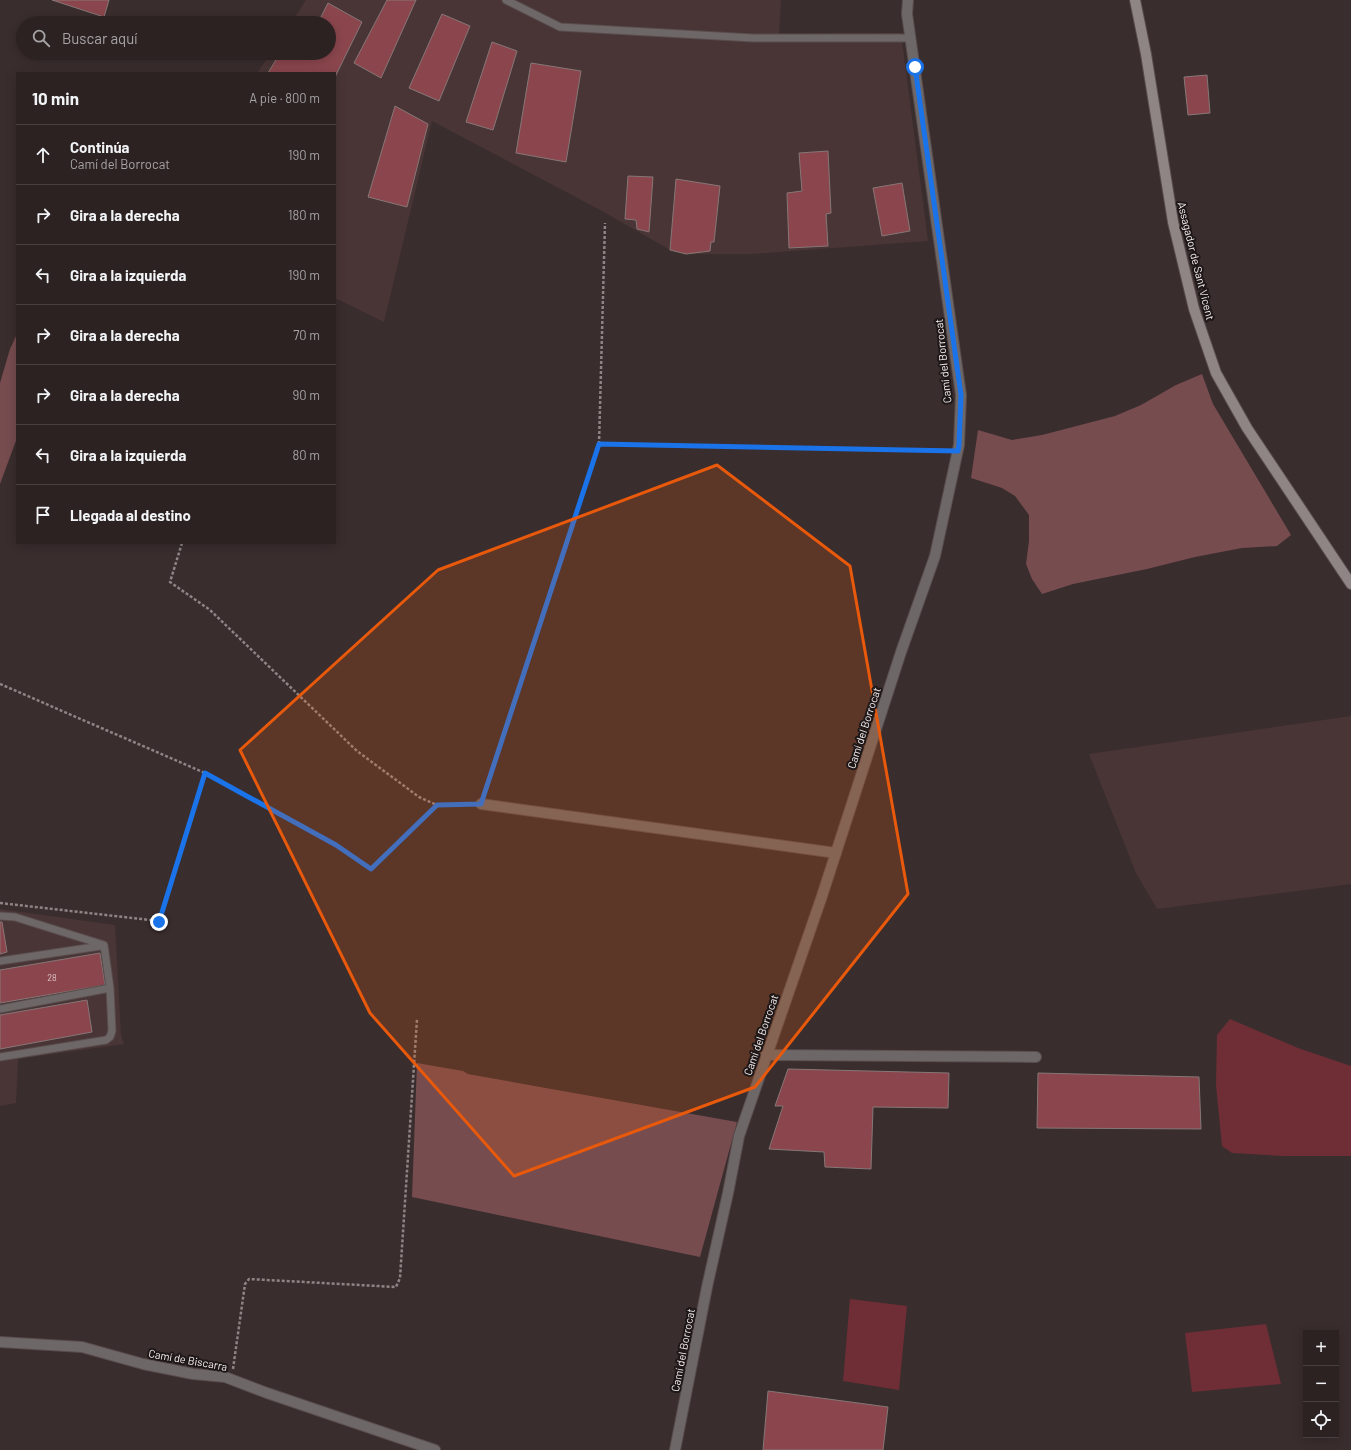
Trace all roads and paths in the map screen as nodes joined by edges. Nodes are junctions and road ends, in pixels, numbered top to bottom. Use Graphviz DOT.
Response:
graph roads {
  1 [pos="506,0"];
  2 [pos="908,0"];
  3 [pos="1135,0"];
  4 [pos="911,38"];
  5 [pos="605,223"];
  6 [pos="599,444"];
  7 [pos="958,451"];
  8 [pos="182,544"];
  9 [pos="1351,584"];
  10 [pos="0,684"];
  11 [pos="205,773"];
  12 [pos="481,804"];
  13 [pos="437,805"];
  14 [pos="836,853"];
  15 [pos="0,903"];
  16 [pos="0,916"];
  17 [pos="104,945"];
  18 [pos="0,962"];
  19 [pos="110,988"];
  20 [pos="0,1009"];
  21 [pos="417,1019"];
  22 [pos="766,1055"];
  23 [pos="0,1057"];
  24 [pos="1036,1058"];
  25 [pos="0,1342"];
  26 [pos="231,1379"];
  27 [pos="435,1450"];
  28 [pos="675,1450"];
  1 -- 4 [label="lane"];
  2 -- 4 [label="street, Camí del Borrocat"];
  3 -- 9 [label="main road, Assagador de Sant Vicent"];
  4 -- 7 [label="street, Camí del Borrocat"];
  5 -- 6 [label="path"];
  6 -- 7 [label="path"];
  6 -- 12 [label="path"];
  7 -- 14 [label="street, Camí del Borrocat"];
  8 -- 13 [label="path"];
  10 -- 11 [label="path"];
  11 -- 13 [label="path"];
  11 -- 15 [label="path"];
  12 -- 13 [label="path"];
  12 -- 14 [label="street"];
  14 -- 22 [label="street, Camí del Borrocat"];
  16 -- 17 [label="lane"];
  17 -- 18 [label="lane"];
  17 -- 19 [label="lane"];
  19 -- 20 [label="lane"];
  19 -- 23 [label="lane"];
  21 -- 26 [label="path"];
  22 -- 24 [label="street"];
  22 -- 28 [label="street, Camí del Borrocat"];
  25 -- 26 [label="street, Camí de Biscarra"];
  26 -- 27 [label="street, Camí de Biscarra"];
}
